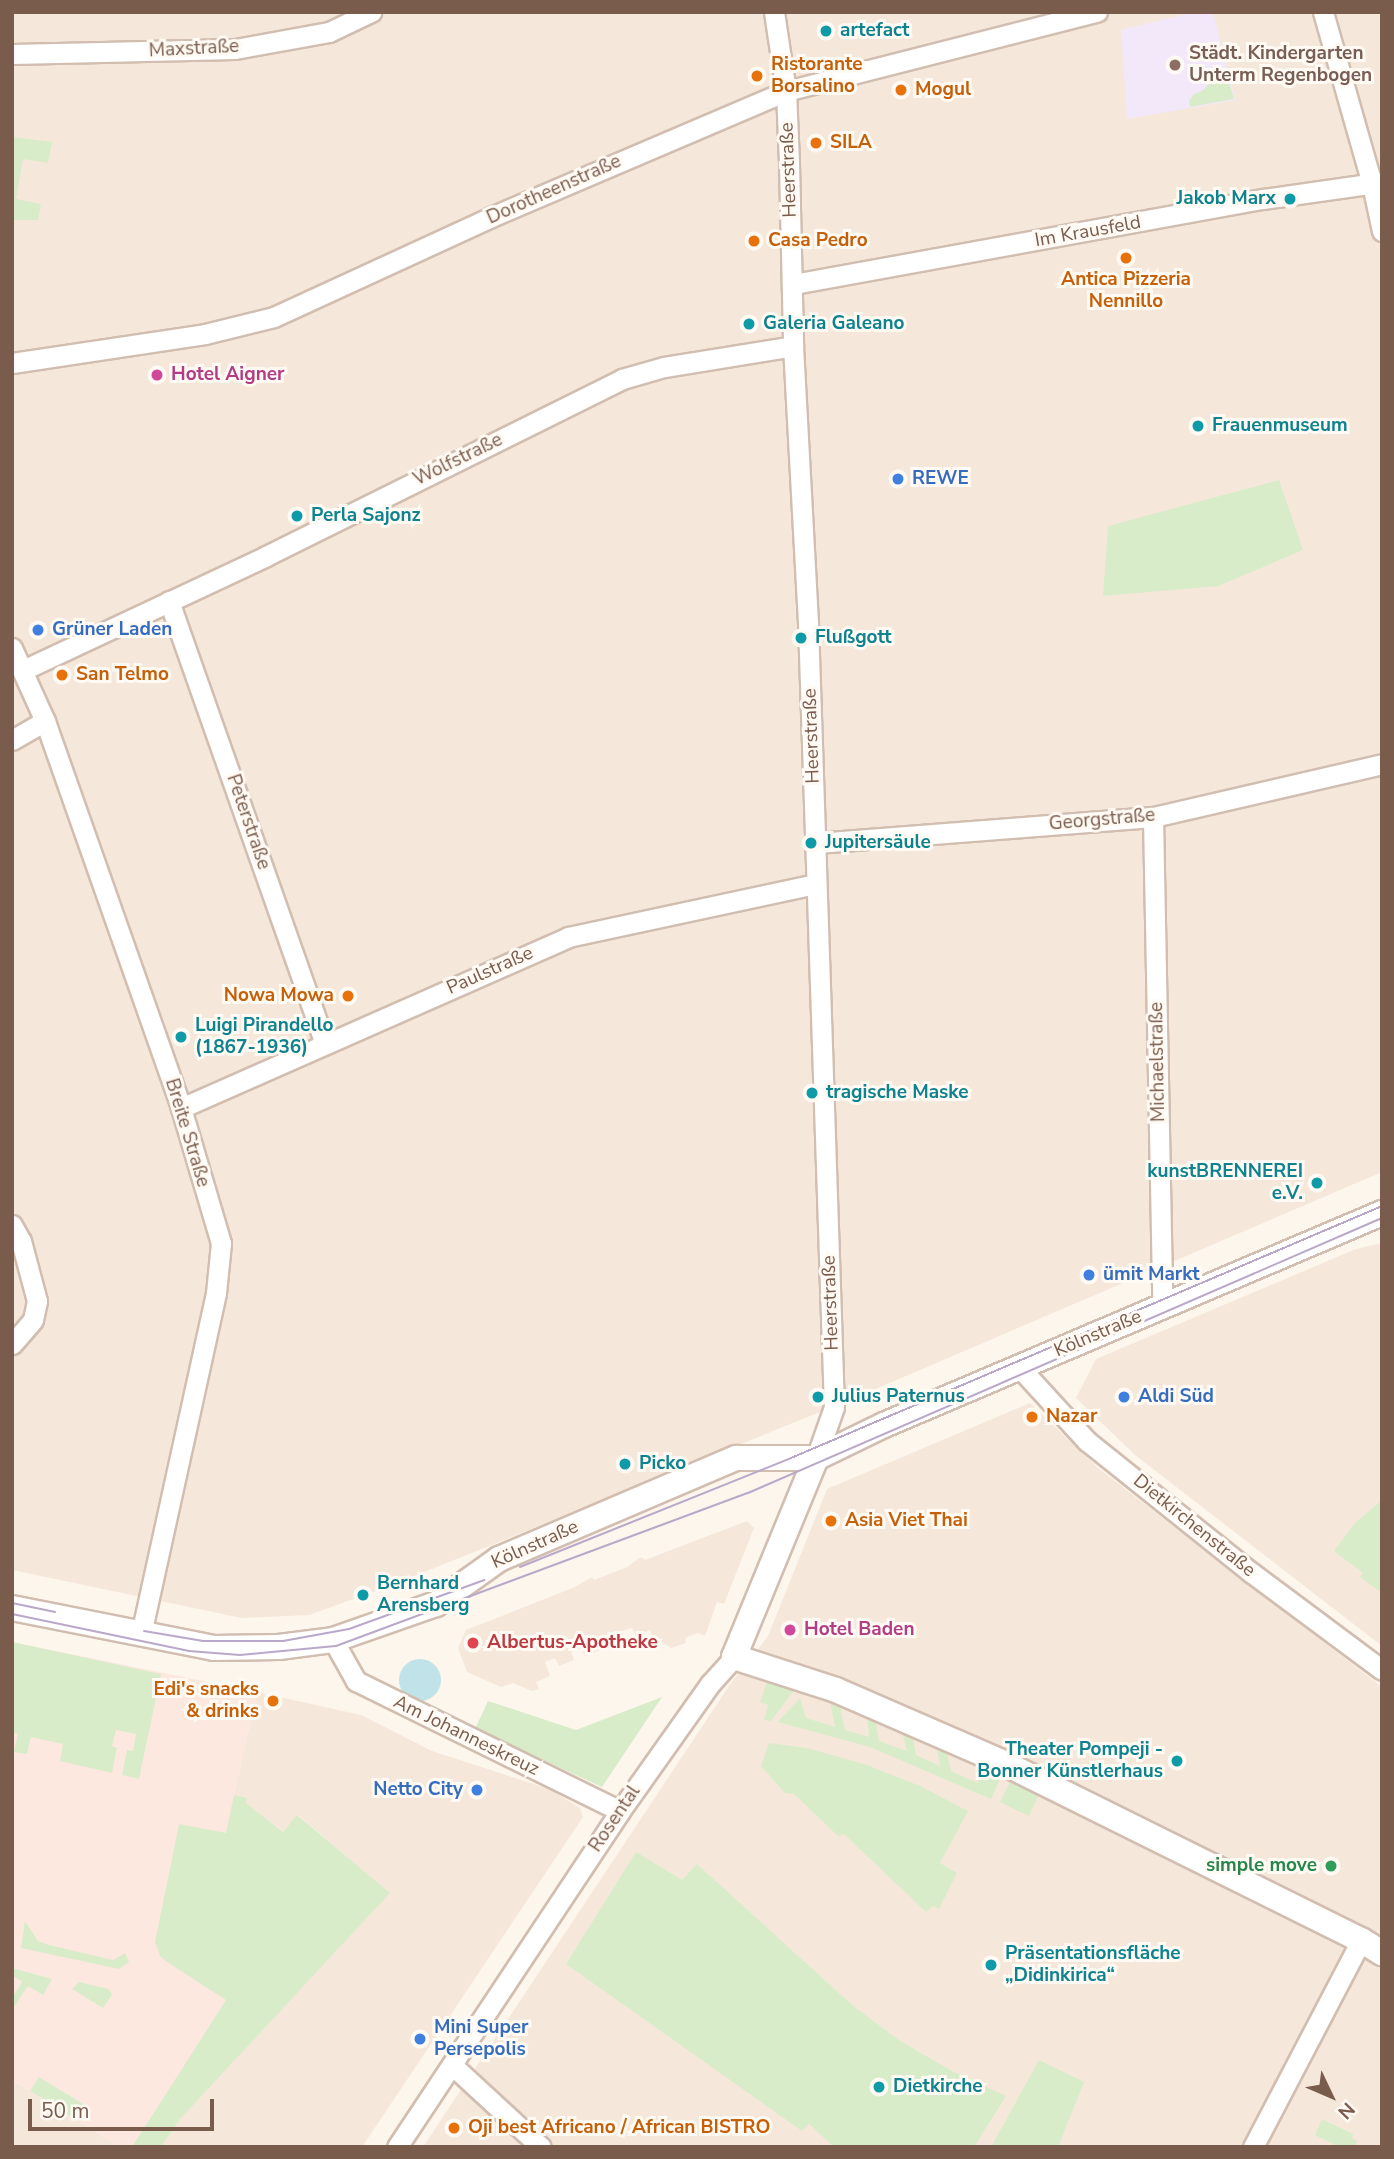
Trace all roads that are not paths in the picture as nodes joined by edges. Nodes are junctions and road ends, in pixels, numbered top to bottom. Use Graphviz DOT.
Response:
graph roads {
  1 [pos="371,12"];
  2 [pos="774,12"];
  3 [pos="1097,12"];
  4 [pos="1323,12"];
  5 [pos="12,54"];
  6 [pos="786,91"];
  7 [pos="1377,183"];
  8 [pos="1382,231"];
  9 [pos="794,284"];
  10 [pos="793,346"];
  11 [pos="12,363"];
  12 [pos="169,601"];
  13 [pos="12,648"];
  14 [pos="23,670"];
  15 [pos="45,721"];
  16 [pos="12,740"];
  17 [pos="1382,764"];
  18 [pos="1153,817"];
  19 [pos="816,843"];
  20 [pos="815,884"];
  21 [pos="325,1043"];
  22 [pos="181,1108"];
  23 [pos="1382,1213"];
  24 [pos="12,1225"];
  25 [pos="1162,1307"];
  26 [pos="12,1344"];
  27 [pos="1020,1368"];
  28 [pos="812,1468"];
  29 [pos="12,1608"];
  30 [pos="141,1635"];
  31 [pos="332,1640"];
  32 [pos="734,1657"];
  33 [pos="1382,1670"];
  34 [pos="620,1811"];
  35 [pos="1372,1946"];
  36 [pos="452,2065"];
  37 [pos="397,2147"];
  38 [pos="541,2147"];
  39 [pos="1253,2147"];
  1 -- 5 [label="street, Maxstraße"];
  2 -- 6 [label="street, Heerstraße"];
  3 -- 6 [label="street, Dorotheenstraße"];
  4 -- 7 [label="street"];
  6 -- 9 [label="street, Heerstraße"];
  6 -- 11 [label="street, Dorotheenstraße"];
  7 -- 8 [label="street"];
  7 -- 9 [label="street, Im Krausfeld"];
  9 -- 10 [label="street, Heerstraße"];
  10 -- 12 [label="street, Wolfstraße"];
  10 -- 19 [label="street, Heerstraße"];
  12 -- 14 [label="street, Wolfstraße"];
  12 -- 21 [label="street, Peterstraße"];
  13 -- 14 [label="street, Breite Straße"];
  14 -- 15 [label="street, Breite Straße"];
  15 -- 16 [label="street"];
  15 -- 22 [label="street, Breite Straße"];
  17 -- 18 [label="street, Georgstraße"];
  18 -- 19 [label="street, Georgstraße"];
  18 -- 25 [label="street, Michaelstraße"];
  19 -- 20 [label="street, Heerstraße"];
  20 -- 21 [label="street, Paulstraße"];
  20 -- 28 [label="street, Heerstraße"];
  21 -- 22 [label="street, Paulstraße"];
  22 -- 30 [label="street, Breite Straße"];
  23 -- 25 [label="street, Kölnstraße"];
  24 -- 26 [label="street"];
  25 -- 27 [label="street, Kölnstraße"];
  27 -- 28 [label="street, Kölnstraße"];
  27 -- 33 [label="street, Dietkirchenstraße"];
  28 -- 31 [label="street, Kölnstraße"];
  28 -- 32 [label="street, Rosental"];
  29 -- 30 [label="street, Kölnstraße"];
  30 -- 31 [label="street, Kölnstraße"];
  31 -- 34 [label="street, Am Johanneskreuz"];
  32 -- 34 [label="street, Rosental"];
  32 -- 35 [label="street"];
  34 -- 36 [label="street, Rosental"];
  35 -- 39 [label="street"];
  36 -- 37 [label="street, Rosental"];
  36 -- 38 [label="street"];
}
